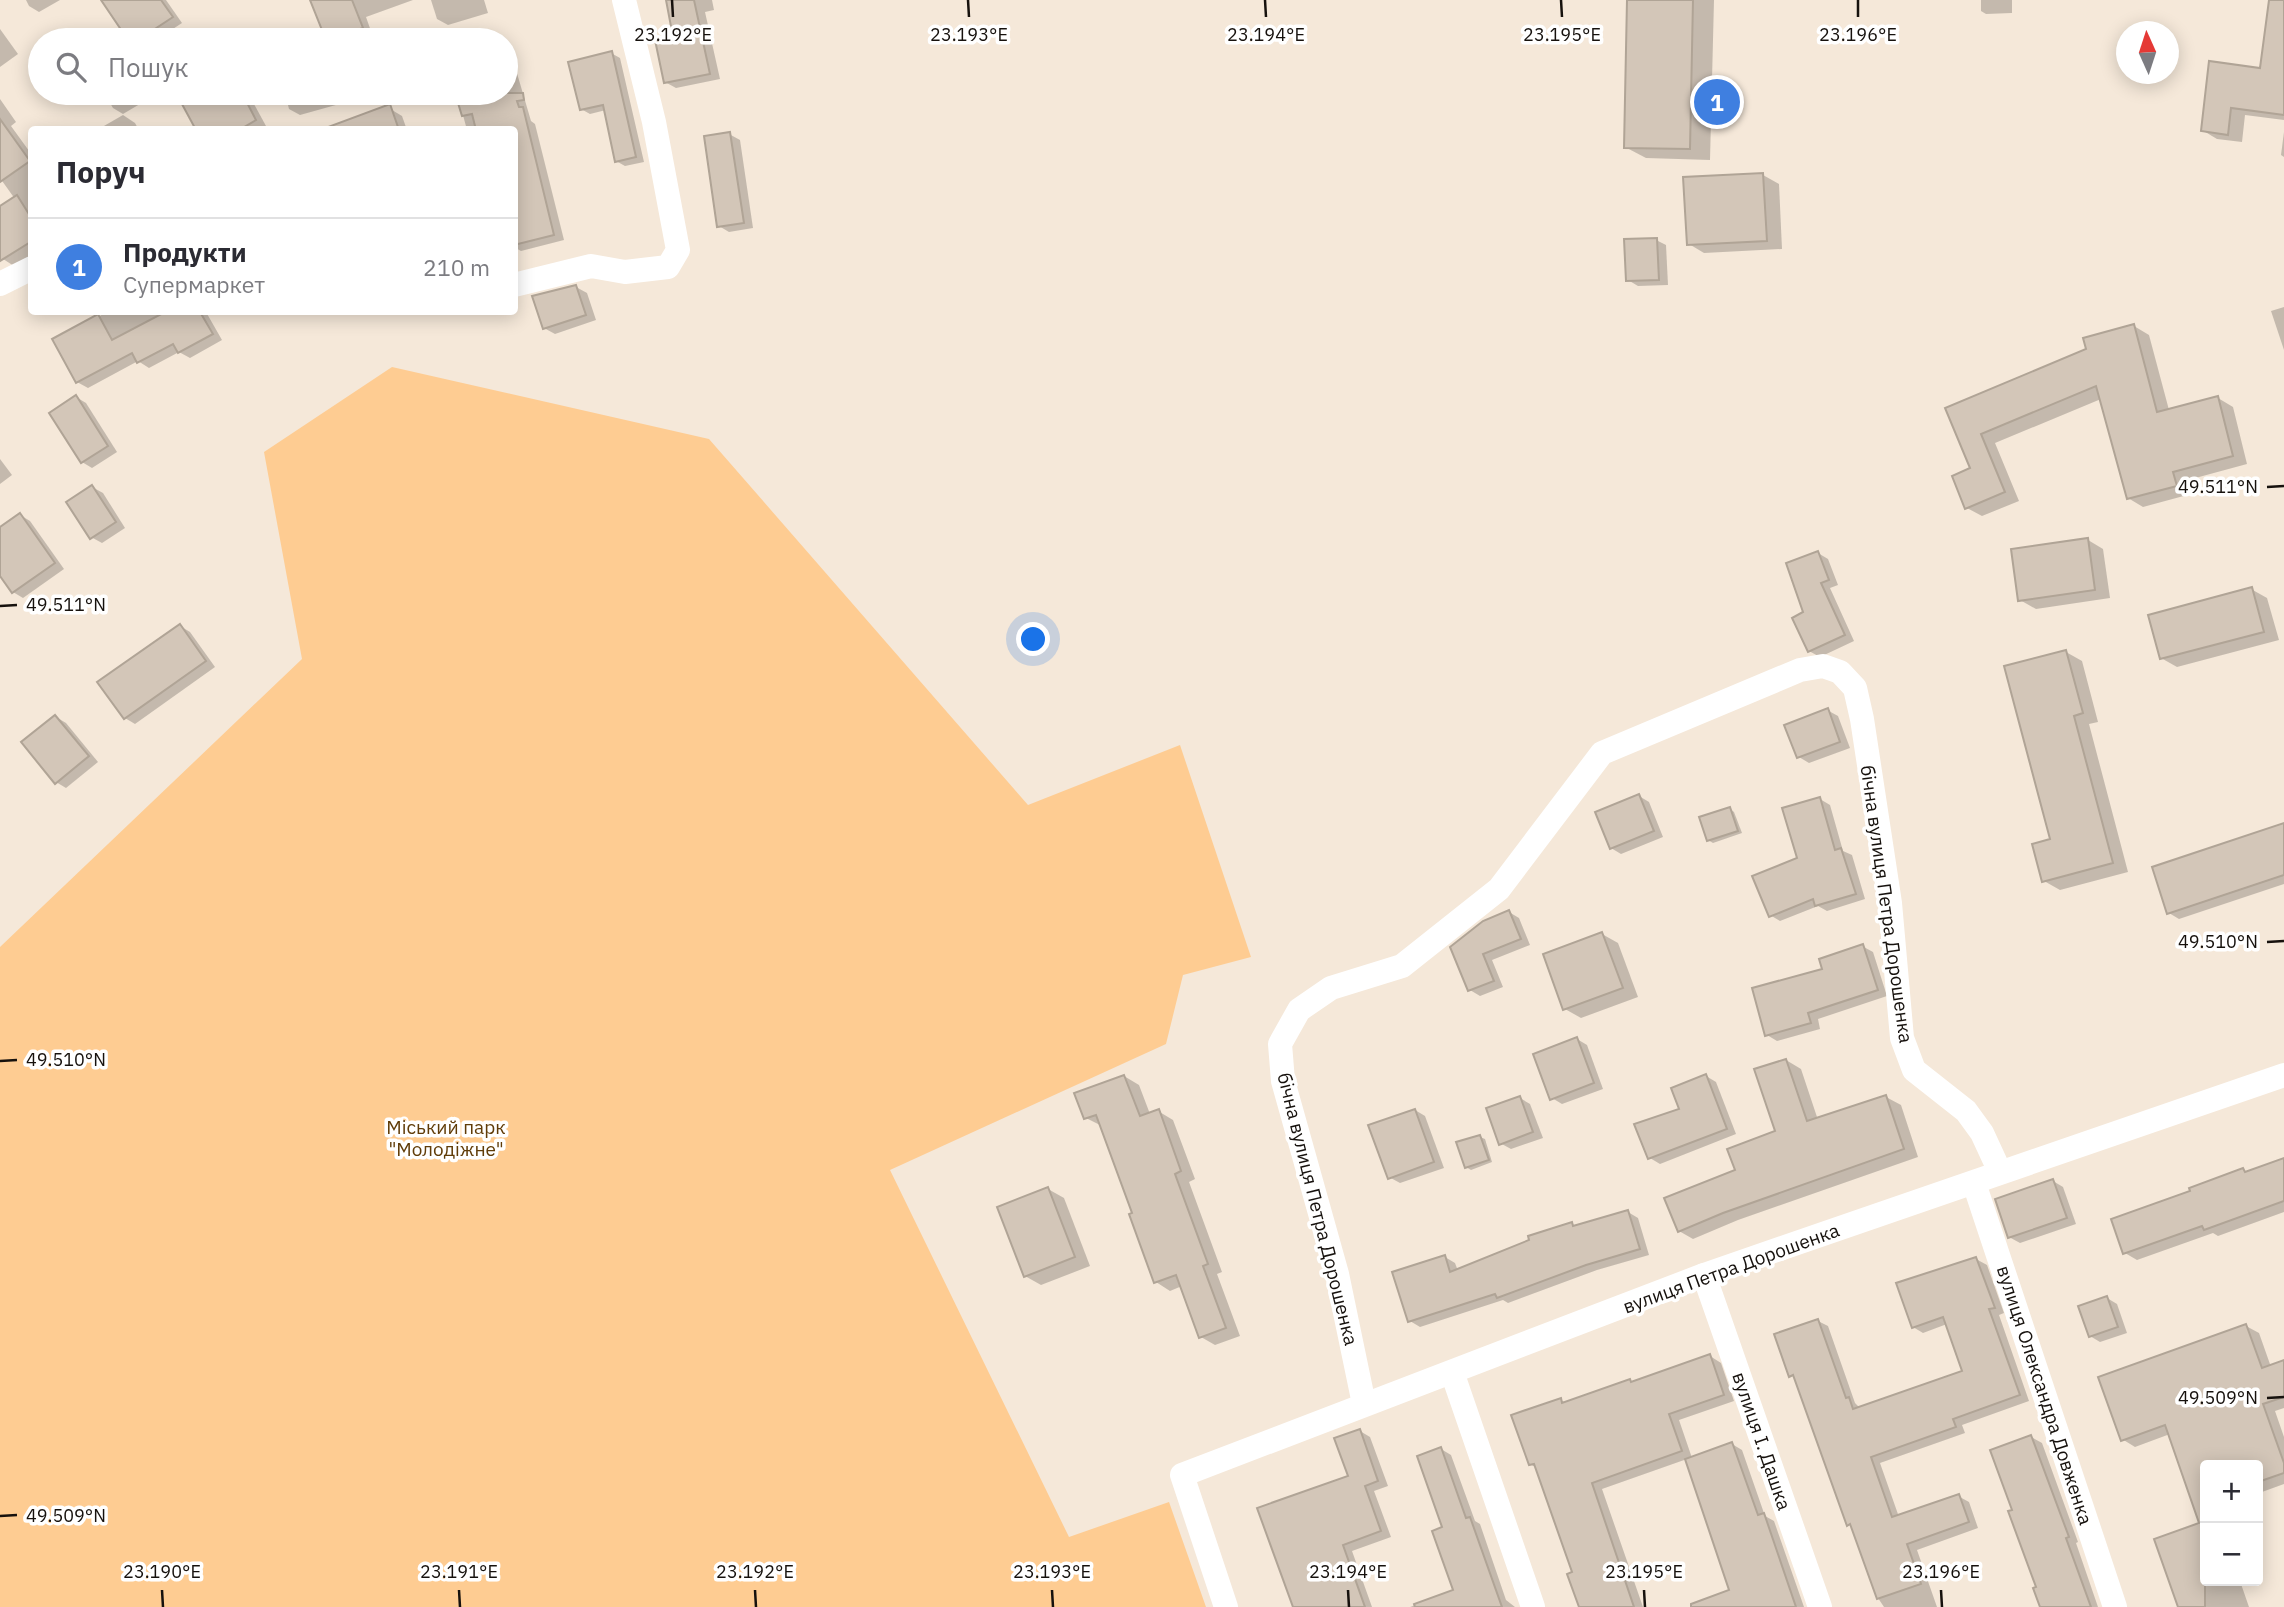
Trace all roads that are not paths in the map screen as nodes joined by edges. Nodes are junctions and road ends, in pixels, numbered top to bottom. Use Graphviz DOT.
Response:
graph roads {
  1 [pos="624,0"];
  2 [pos="28,270"];
  3 [pos="0,284"];
  4 [pos="518,284"];
  5 [pos="2284,1076"];
  6 [pos="2000,1172"];
  7 [pos="1974,1182"];
  8 [pos="1704,1275"];
  9 [pos="1452,1372"];
  10 [pos="1364,1404"];
  11 [pos="1226,1607"];
  12 [pos="1533,1607"];
  13 [pos="1820,1607"];
  14 [pos="2115,1607"];
  1 -- 4 [label="street"];
  2 -- 3 [label="street"];
  5 -- 6 [label="street, вулиця Петра Дорошенка"];
  6 -- 7 [label="street, вулиця Петра Дорошенка"];
  6 -- 10 [label="street, бічна вулиця Петра Дорошенка"];
  7 -- 8 [label="street, вулиця Петра Дорошенка"];
  7 -- 14 [label="street, вулиця Олександра Довженка"];
  8 -- 9 [label="street, вулиця Петра Дорошенка"];
  8 -- 13 [label="street, вулиця І. Дашка"];
  9 -- 10 [label="street, вулиця Петра Дорошенка"];
  9 -- 12 [label="street"];
  10 -- 11 [label="street, вулиця Петра Дорошенка"];
}
